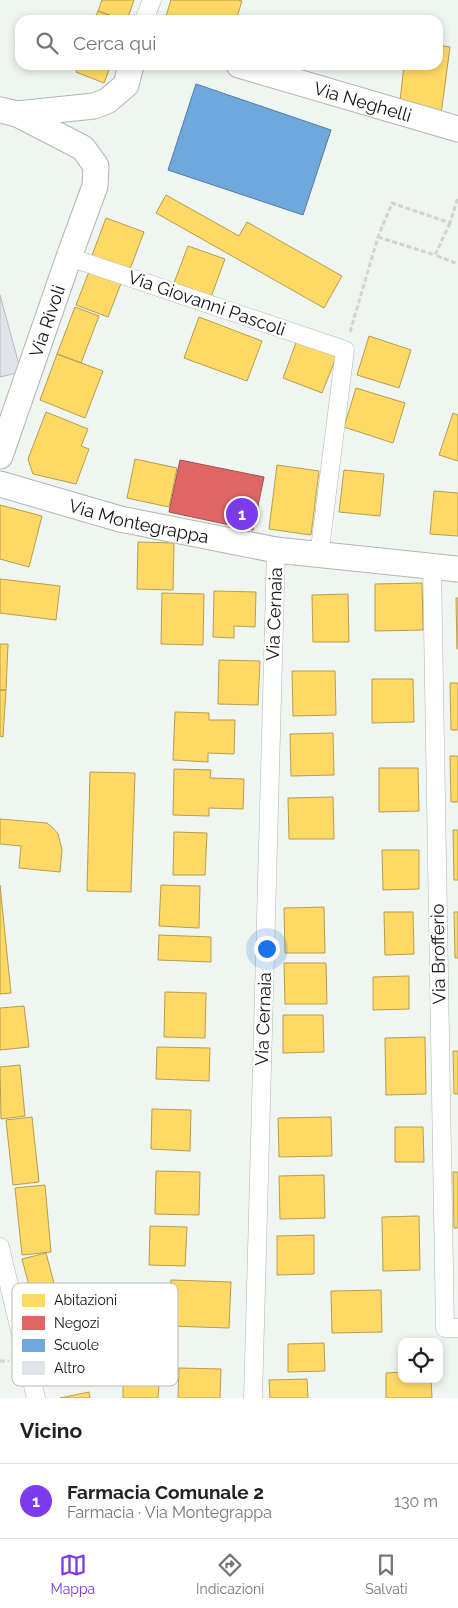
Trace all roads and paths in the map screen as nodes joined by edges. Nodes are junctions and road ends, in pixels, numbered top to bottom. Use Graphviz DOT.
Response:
graph roads {
  1 [pos="152,0"];
  2 [pos="146,15"];
  3 [pos="256,70"];
  4 [pos="129,75"];
  5 [pos="8,112"];
  6 [pos="458,129"];
  7 [pos="458,197"];
  8 [pos="450,223"];
  9 [pos="378,237"];
  10 [pos="435,255"];
  11 [pos="69,257"];
  12 [pos="458,264"];
  13 [pos="345,350"];
  14 [pos="0,456"];
  15 [pos="0,484"];
  16 [pos="276,550"];
  17 [pos="319,556"];
  18 [pos="432,567"];
  19 [pos="458,569"];
  20 [pos="1,1254"];
  21 [pos="12,1299"];
  22 [pos="458,1328"];
  23 [pos="253,1398"];
  1 -- 2 [label="street"];
  3 -- 6 [label="street, Via Neghelli"];
  4 -- 5 [label="street"];
  5 -- 11 [label="street, Via Rivoli"];
  7 -- 8 [label="path"];
  8 -- 9 [label="path"];
  8 -- 10 [label="path"];
  9 -- 10 [label="path"];
  9 -- 13 [label="path"];
  10 -- 12 [label="path"];
  11 -- 13 [label="street, Via Giovanni Pascoli"];
  11 -- 14 [label="street, Via Rivoli"];
  13 -- 17 [label="street"];
  15 -- 16 [label="street, Via Montegrappa"];
  16 -- 17 [label="street, Via Montegrappa"];
  16 -- 23 [label="street, Via Cernaia"];
  17 -- 18 [label="street, Via Montegrappa"];
  18 -- 19 [label="street, Via Montegrappa"];
  18 -- 22 [label="street, Via Brofferio"];
  20 -- 21 [label="street"];
}
